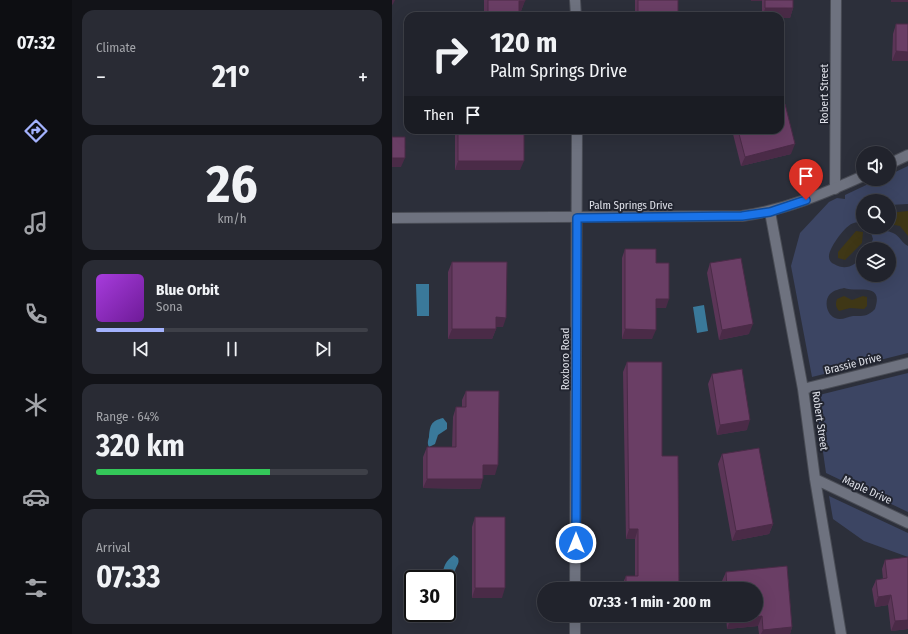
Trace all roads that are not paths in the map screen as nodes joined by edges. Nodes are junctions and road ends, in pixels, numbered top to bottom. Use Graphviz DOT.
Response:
graph roads {
  1 [pos="576,0"];
  2 [pos="836,0"];
  3 [pos="576,12"];
  4 [pos="576,134"];
  5 [pos="908,155"];
  6 [pos="896,161"];
  7 [pos="856,179"];
  8 [pos="835,189"];
  9 [pos="770,212"];
  10 [pos="392,218"];
  11 [pos="577,218"];
  12 [pos="908,363"];
  13 [pos="803,389"];
  14 [pos="815,479"];
  15 [pos="908,523"];
  16 [pos="575,582"];
  17 [pos="575,622"];
  18 [pos="575,634"];
  19 [pos="842,634"];
  1 -- 3 [label="street"];
  2 -- 8 [label="street, Robert Street"];
  4 -- 11 [label="street, Roxboro Road"];
  5 -- 6 [label="street"];
  7 -- 8 [label="street, Palm Springs Drive"];
  8 -- 9 [label="street, Palm Springs Drive"];
  9 -- 11 [label="street, Palm Springs Drive"];
  9 -- 13 [label="street, Robert Street"];
  10 -- 11 [label="street, Palm Springs Drive"];
  11 -- 16 [label="street, Roxboro Road"];
  12 -- 13 [label="street, Brassie Drive"];
  13 -- 14 [label="street, Robert Street"];
  14 -- 15 [label="street, Maple Drive"];
  14 -- 19 [label="street, Robert Street"];
  17 -- 18 [label="street"];
}
